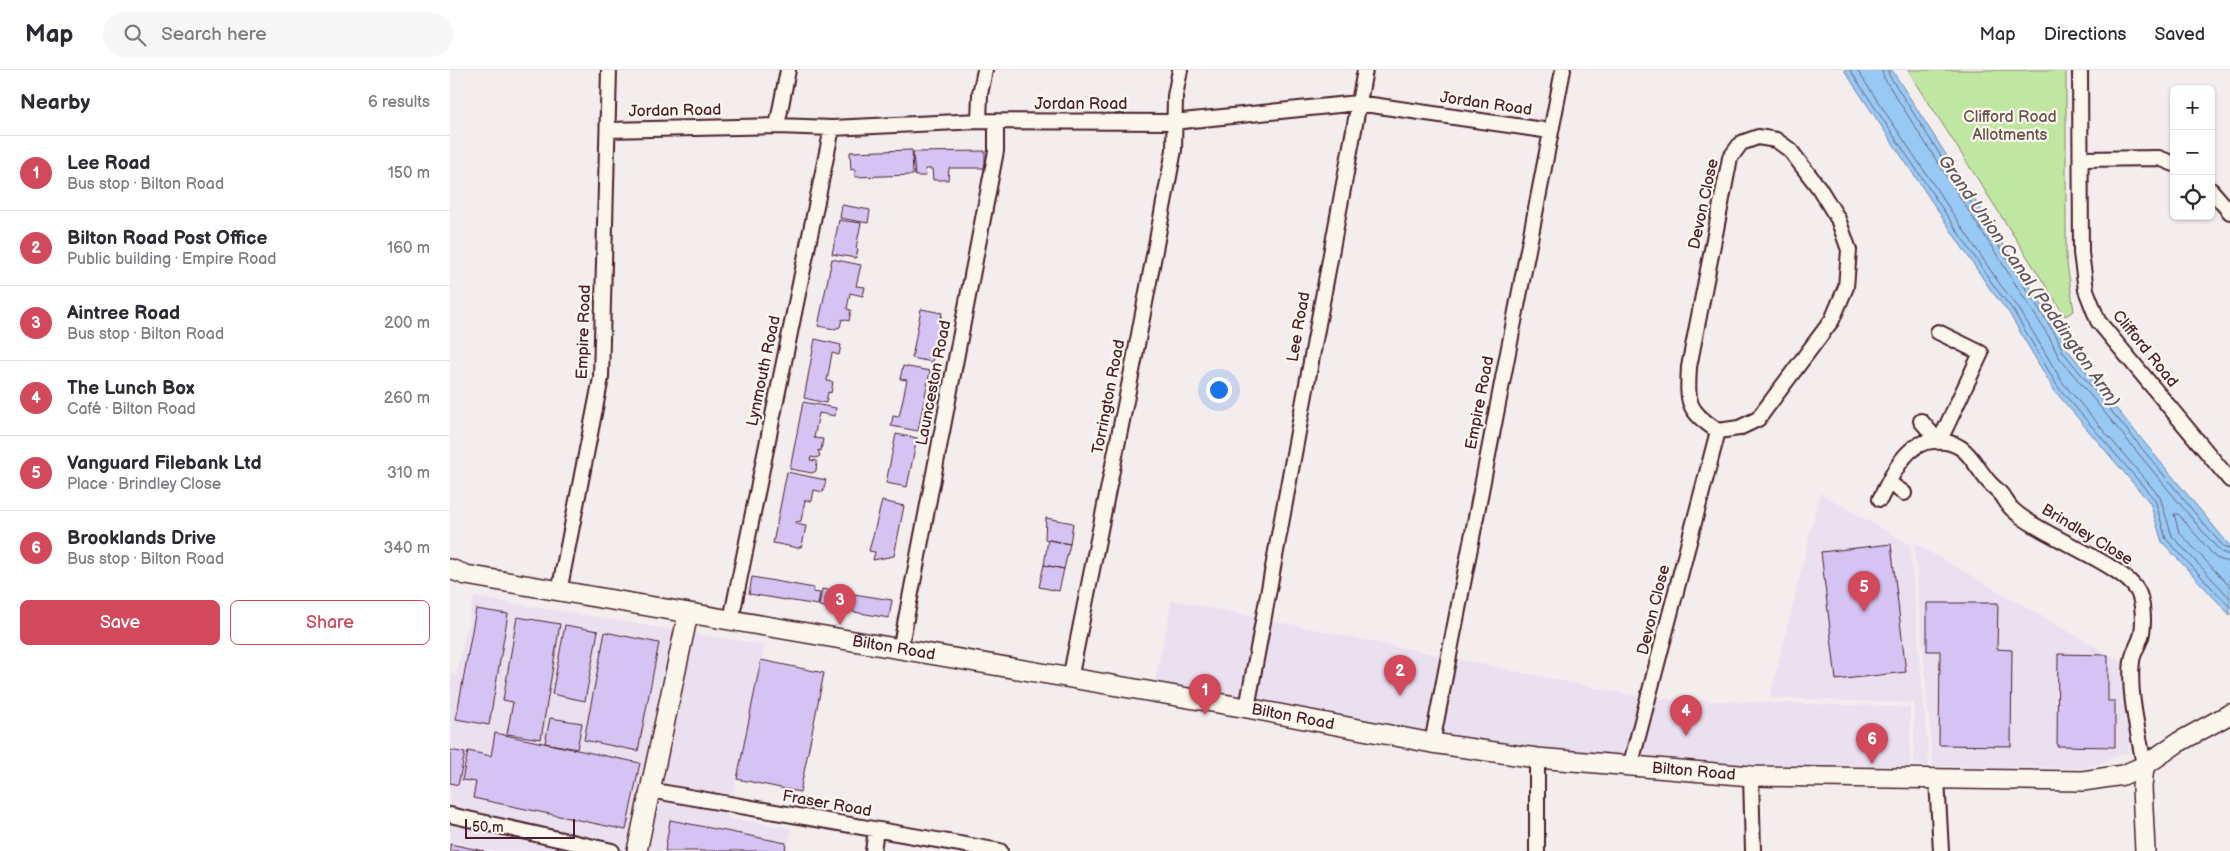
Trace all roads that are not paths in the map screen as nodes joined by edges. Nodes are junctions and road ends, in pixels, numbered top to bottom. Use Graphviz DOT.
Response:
graph roads {
  1 [pos="609,70"];
  2 [pos="788,70"];
  3 [pos="985,70"];
  4 [pos="1180,70"];
  5 [pos="1365,70"];
  6 [pos="1563,70"];
  7 [pos="2080,70"];
  8 [pos="1358,103"];
  9 [pos="979,121"];
  10 [pos="996,122"];
  11 [pos="1173,122"];
  12 [pos="777,126"];
  13 [pos="832,128"];
  14 [pos="608,130"];
  15 [pos="1550,131"];
  16 [pos="2081,159"];
  17 [pos="2170,162"];
  18 [pos="2215,195"];
  19 [pos="2230,212"];
  20 [pos="1938,332"];
  21 [pos="1922,421"];
  22 [pos="1718,431"];
  23 [pos="1939,442"];
  24 [pos="2230,480"];
  25 [pos="1889,483"];
  26 [pos="1904,493"];
  27 [pos="1880,499"];
  28 [pos="450,569"];
  29 [pos="559,592"];
  30 [pos="688,614"];
  31 [pos="731,620"];
  32 [pos="900,650"];
  33 [pos="1070,679"];
  34 [pos="1247,708"];
  35 [pos="2230,714"];
  36 [pos="1432,743"];
  37 [pos="1537,758"];
  38 [pos="2144,766"];
  39 [pos="1630,767"];
  40 [pos="1751,776"];
  41 [pos="1937,778"];
  42 [pos="649,790"];
  43 [pos="450,815"];
  44 [pos="876,830"];
  45 [pos="612,851"];
  46 [pos="637,851"];
  47 [pos="872,851"];
  48 [pos="1000,851"];
  49 [pos="1536,851"];
  50 [pos="1754,851"];
  51 [pos="1941,851"];
  52 [pos="2145,851"];
  1 -- 14 [label="street, Empire Road"];
  2 -- 12 [label="street"];
  3 -- 9 [label="street"];
  4 -- 11 [label="street, Torrington Road"];
  5 -- 8 [label="street, Lee Road"];
  6 -- 15 [label="street, Empire Road"];
  7 -- 16 [label="street, Clifford Road"];
  8 -- 11 [label="street, Jordan Road"];
  8 -- 15 [label="street, Jordan Road"];
  8 -- 34 [label="street, Lee Road"];
  9 -- 10 [label="street, Jordan Road"];
  9 -- 13 [label="street, Jordan Road"];
  10 -- 11 [label="street, Jordan Road"];
  10 -- 32 [label="street, Launceston Road"];
  11 -- 33 [label="street, Torrington Road"];
  12 -- 13 [label="street, Jordan Road"];
  12 -- 14 [label="street, Jordan Road"];
  13 -- 31 [label="street, Lynmouth Road"];
  14 -- 29 [label="street, Empire Road"];
  15 -- 36 [label="street, Empire Road"];
  16 -- 17 [label="street"];
  16 -- 24 [label="street, Clifford Road"];
  18 -- 19 [label="street"];
  20 -- 23 [label="street"];
  21 -- 23 [label="street"];
  22 -- 22 [label="street, Devon Close"];
  22 -- 39 [label="street, Devon Close"];
  23 -- 25 [label="street, Brindley Close"];
  23 -- 38 [label="street, Brindley Close"];
  25 -- 26 [label="street"];
  25 -- 27 [label="street, Brindley Close"];
  28 -- 29 [label="street, Bilton Road"];
  29 -- 30 [label="street, Bilton Road"];
  30 -- 31 [label="street, Bilton Road"];
  30 -- 42 [label="street"];
  31 -- 32 [label="street, Bilton Road"];
  32 -- 33 [label="street, Bilton Road"];
  33 -- 34 [label="street, Bilton Road"];
  34 -- 36 [label="street, Bilton Road"];
  35 -- 38 [label="street, Bilton Road"];
  36 -- 37 [label="street, Bilton Road"];
  37 -- 39 [label="street, Bilton Road"];
  37 -- 49 [label="street"];
  38 -- 41 [label="street, Bilton Road"];
  38 -- 52 [label="street"];
  39 -- 40 [label="street, Bilton Road"];
  40 -- 41 [label="street, Bilton Road"];
  40 -- 50 [label="street"];
  41 -- 51 [label="street"];
  42 -- 44 [label="street, Fraser Road"];
  42 -- 46 [label="street"];
  43 -- 45 [label="street"];
  44 -- 47 [label="street"];
  44 -- 48 [label="street, Fraser Road"];
}
